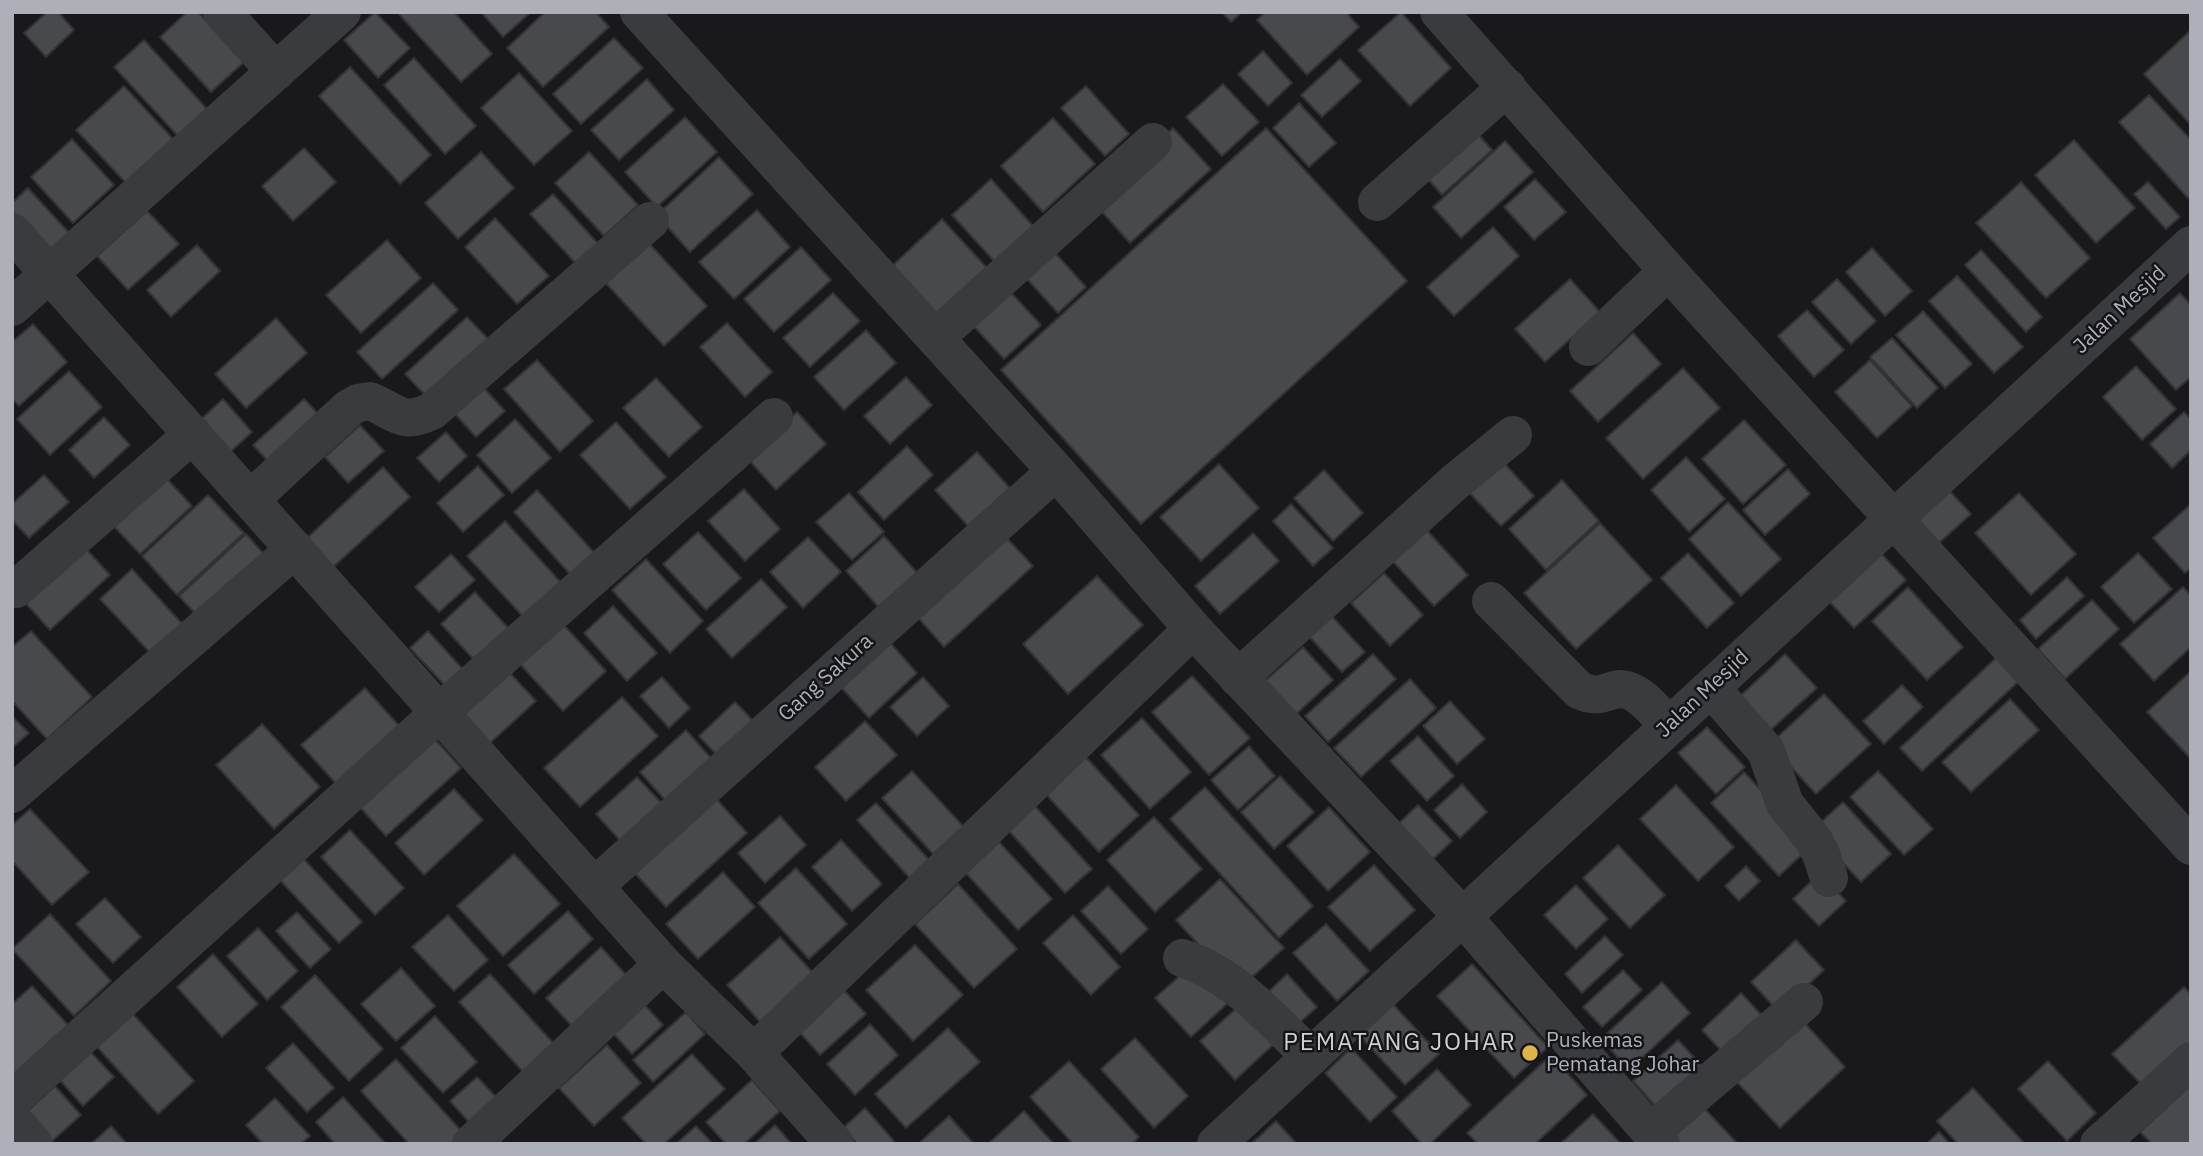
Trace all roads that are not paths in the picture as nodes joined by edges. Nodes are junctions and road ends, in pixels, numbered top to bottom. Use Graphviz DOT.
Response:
graph roads {
  1 [pos="222,12"];
  2 [pos="342,12"];
  3 [pos="639,12"];
  4 [pos="1439,12"];
  5 [pos="276,72"];
  6 [pos="1507,87"];
  7 [pos="1153,142"];
  8 [pos="1377,202"];
  9 [pos="650,221"];
  10 [pos="12,232"];
  11 [pos="2191,245"];
  12 [pos="1668,271"];
  13 [pos="50,273"];
  14 [pos="12,307"];
  15 [pos="935,338"];
  16 [pos="1588,347"];
  17 [pos="774,417"];
  18 [pos="193,434"];
  19 [pos="1513,435"];
  20 [pos="1056,471"];
  21 [pos="251,499"];
  22 [pos="1894,519"];
  23 [pos="295,549"];
  24 [pos="16,589"];
  25 [pos="1491,601"];
  26 [pos="1193,629"];
  27 [pos="1238,678"];
  28 [pos="1711,688"];
  29 [pos="440,712"];
  30 [pos="1669,726"];
  31 [pos="12,794"];
  32 [pos="2191,846"];
  33 [pos="1829,878"];
  34 [pos="595,886"];
  35 [pos="1462,916"];
  36 [pos="1182,958"];
  37 [pos="663,964"];
  38 [pos="1804,1002"];
  39 [pos="754,1053"];
  40 [pos="1311,1057"];
  41 [pos="2191,1061"];
  42 [pos="12,1100"];
  43 [pos="12,1119"];
  44 [pos="1656,1138"];
  45 [pos="34,1144"];
  46 [pos="471,1144"];
  47 [pos="835,1144"];
  48 [pos="1216,1144"];
  49 [pos="2099,1144"];
  1 -- 5 [label="street"];
  2 -- 5 [label="street"];
  3 -- 15 [label="street"];
  4 -- 6 [label="street"];
  5 -- 13 [label="street"];
  6 -- 8 [label="street"];
  6 -- 12 [label="street"];
  7 -- 15 [label="street"];
  9 -- 21 [label="street"];
  10 -- 13 [label="street"];
  11 -- 22 [label="street, Jalan Mesjid"];
  12 -- 16 [label="street"];
  12 -- 22 [label="street"];
  13 -- 14 [label="street"];
  13 -- 18 [label="street"];
  15 -- 20 [label="street"];
  17 -- 29 [label="street"];
  18 -- 21 [label="street"];
  18 -- 24 [label="street"];
  19 -- 27 [label="street"];
  20 -- 26 [label="street"];
  20 -- 34 [label="street, Gang Sakura"];
  21 -- 23 [label="street"];
  22 -- 28 [label="street, Jalan Mesjid"];
  22 -- 32 [label="street"];
  23 -- 29 [label="street"];
  23 -- 31 [label="street"];
  25 -- 30 [label="street"];
  26 -- 27 [label="street"];
  26 -- 39 [label="street"];
  27 -- 35 [label="street"];
  28 -- 30 [label="street, Jalan Mesjid"];
  28 -- 33 [label="street"];
  29 -- 34 [label="street"];
  29 -- 42 [label="street"];
  30 -- 35 [label="street, Jalan Mesjid"];
  34 -- 37 [label="street"];
  35 -- 40 [label="street, Jalan Mesjid"];
  35 -- 44 [label="street"];
  36 -- 40 [label="street"];
  37 -- 39 [label="street"];
  37 -- 46 [label="street"];
  38 -- 44 [label="street"];
  39 -- 47 [label="street"];
  40 -- 48 [label="street, Jalan Mesjid"];
  41 -- 49 [label="street"];
  43 -- 45 [label="street"];
}
